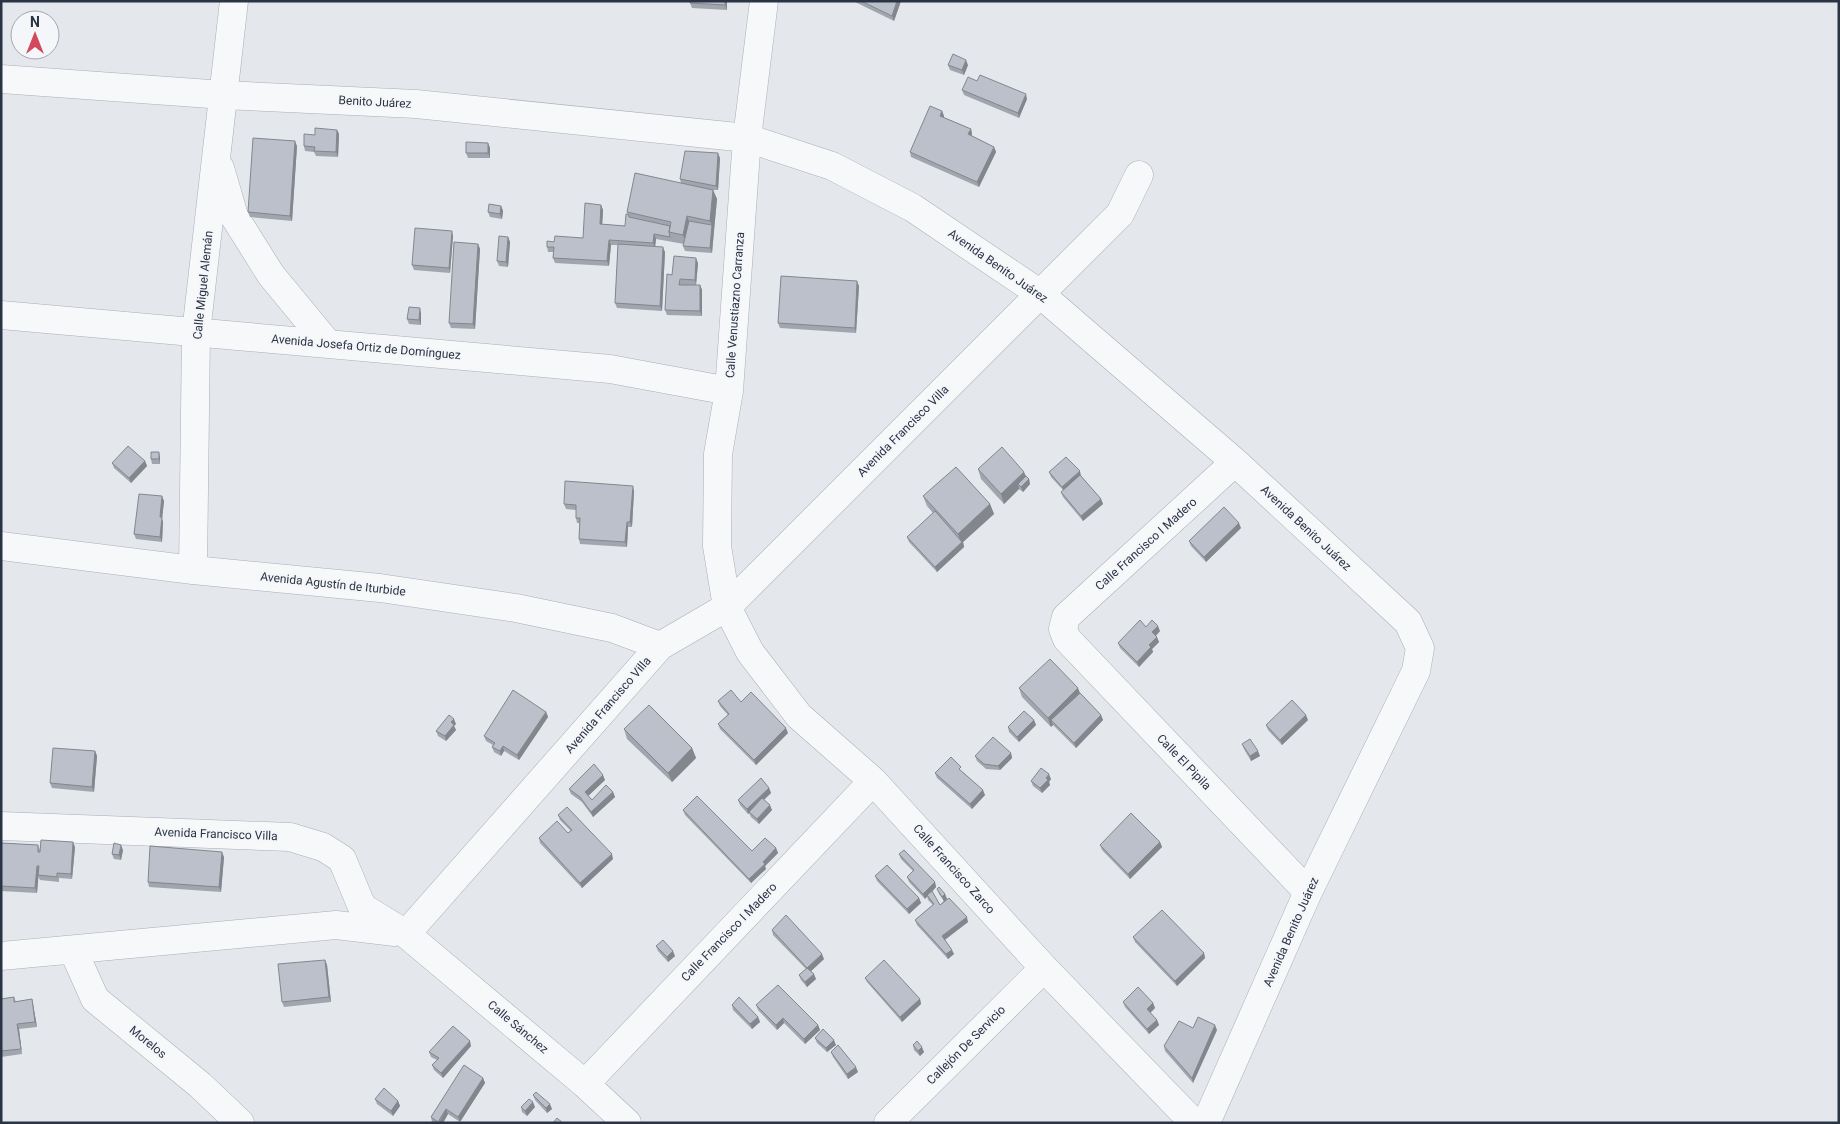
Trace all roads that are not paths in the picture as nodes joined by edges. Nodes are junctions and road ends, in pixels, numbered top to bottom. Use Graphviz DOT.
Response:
graph roads {
  1 [pos="234,1"];
  2 [pos="764,1"];
  3 [pos="1,79"];
  4 [pos="224,95"];
  5 [pos="747,138"];
  6 [pos="217,157"];
  7 [pos="1139,176"];
  8 [pos="1039,293"];
  9 [pos="1,315"];
  10 [pos="196,332"];
  11 [pos="328,344"];
  12 [pos="729,391"];
  13 [pos="1235,462"];
  14 [pos="1,546"];
  15 [pos="193,570"];
  16 [pos="727,607"];
  17 [pos="1063,629"];
  18 [pos="660,646"];
  19 [pos="873,781"];
  20 [pos="1,826"];
  21 [pos="1308,892"];
  22 [pos="406,934"];
  23 [pos="73,950"];
  24 [pos="1,956"];
  25 [pos="1044,968"];
  26 [pos="585,1084"];
  27 [pos="240,1123"];
  28 [pos="627,1123"];
  29 [pos="888,1123"];
  30 [pos="1194,1123"];
  31 [pos="1206,1123"];
  1 -- 4 [label="street, Calle Miguel Alemán"];
  2 -- 5 [label="street, Calle Venustiazno Carranza"];
  3 -- 4 [label="street, Benito Juárez"];
  4 -- 5 [label="street, Benito Juárez"];
  4 -- 6 [label="street, Calle Miguel Alemán"];
  5 -- 8 [label="street, Avenida Benito Juárez"];
  5 -- 12 [label="street, Calle Venustiazno Carranza"];
  6 -- 10 [label="street, Calle Miguel Alemán"];
  6 -- 11 [label="street"];
  7 -- 8 [label="street, Avenida Francisco Villa"];
  8 -- 13 [label="street, Avenida Benito Juárez"];
  8 -- 16 [label="street, Avenida Francisco Villa"];
  9 -- 10 [label="street, Avenida Josefa Ortiz de Domínguez"];
  10 -- 11 [label="street, Avenida Josefa Ortiz de Domínguez"];
  10 -- 15 [label="street, Calle Miguel Alemán"];
  11 -- 12 [label="street, Avenida Josefa Ortiz de Domínguez"];
  12 -- 16 [label="street, Calle Venustiazno Carranza"];
  13 -- 17 [label="street, Calle Francisco I Madero"];
  13 -- 21 [label="street, Avenida Benito Juárez"];
  14 -- 15 [label="street, Avenida Agustín de Iturbide"];
  15 -- 18 [label="street, Avenida Agustín de Iturbide"];
  16 -- 18 [label="street, Avenida Francisco Villa"];
  16 -- 19 [label="street, Calle Francisco Zarco"];
  17 -- 21 [label="street, Calle El Pipila"];
  18 -- 22 [label="street, Avenida Francisco Villa"];
  19 -- 25 [label="street, Calle Francisco Zarco"];
  19 -- 26 [label="street, Calle Francisco I Madero"];
  20 -- 22 [label="street, Avenida Francisco Villa"];
  21 -- 31 [label="street, Avenida Benito Juárez"];
  22 -- 23 [label="street"];
  22 -- 26 [label="street, Calle Sánchez"];
  23 -- 24 [label="street"];
  23 -- 27 [label="street, Morelos"];
  25 -- 29 [label="street, Callejón De Servicio"];
  25 -- 30 [label="street, Calle Francisco Zarco"];
  26 -- 28 [label="street, Calle Sánchez"];
}
